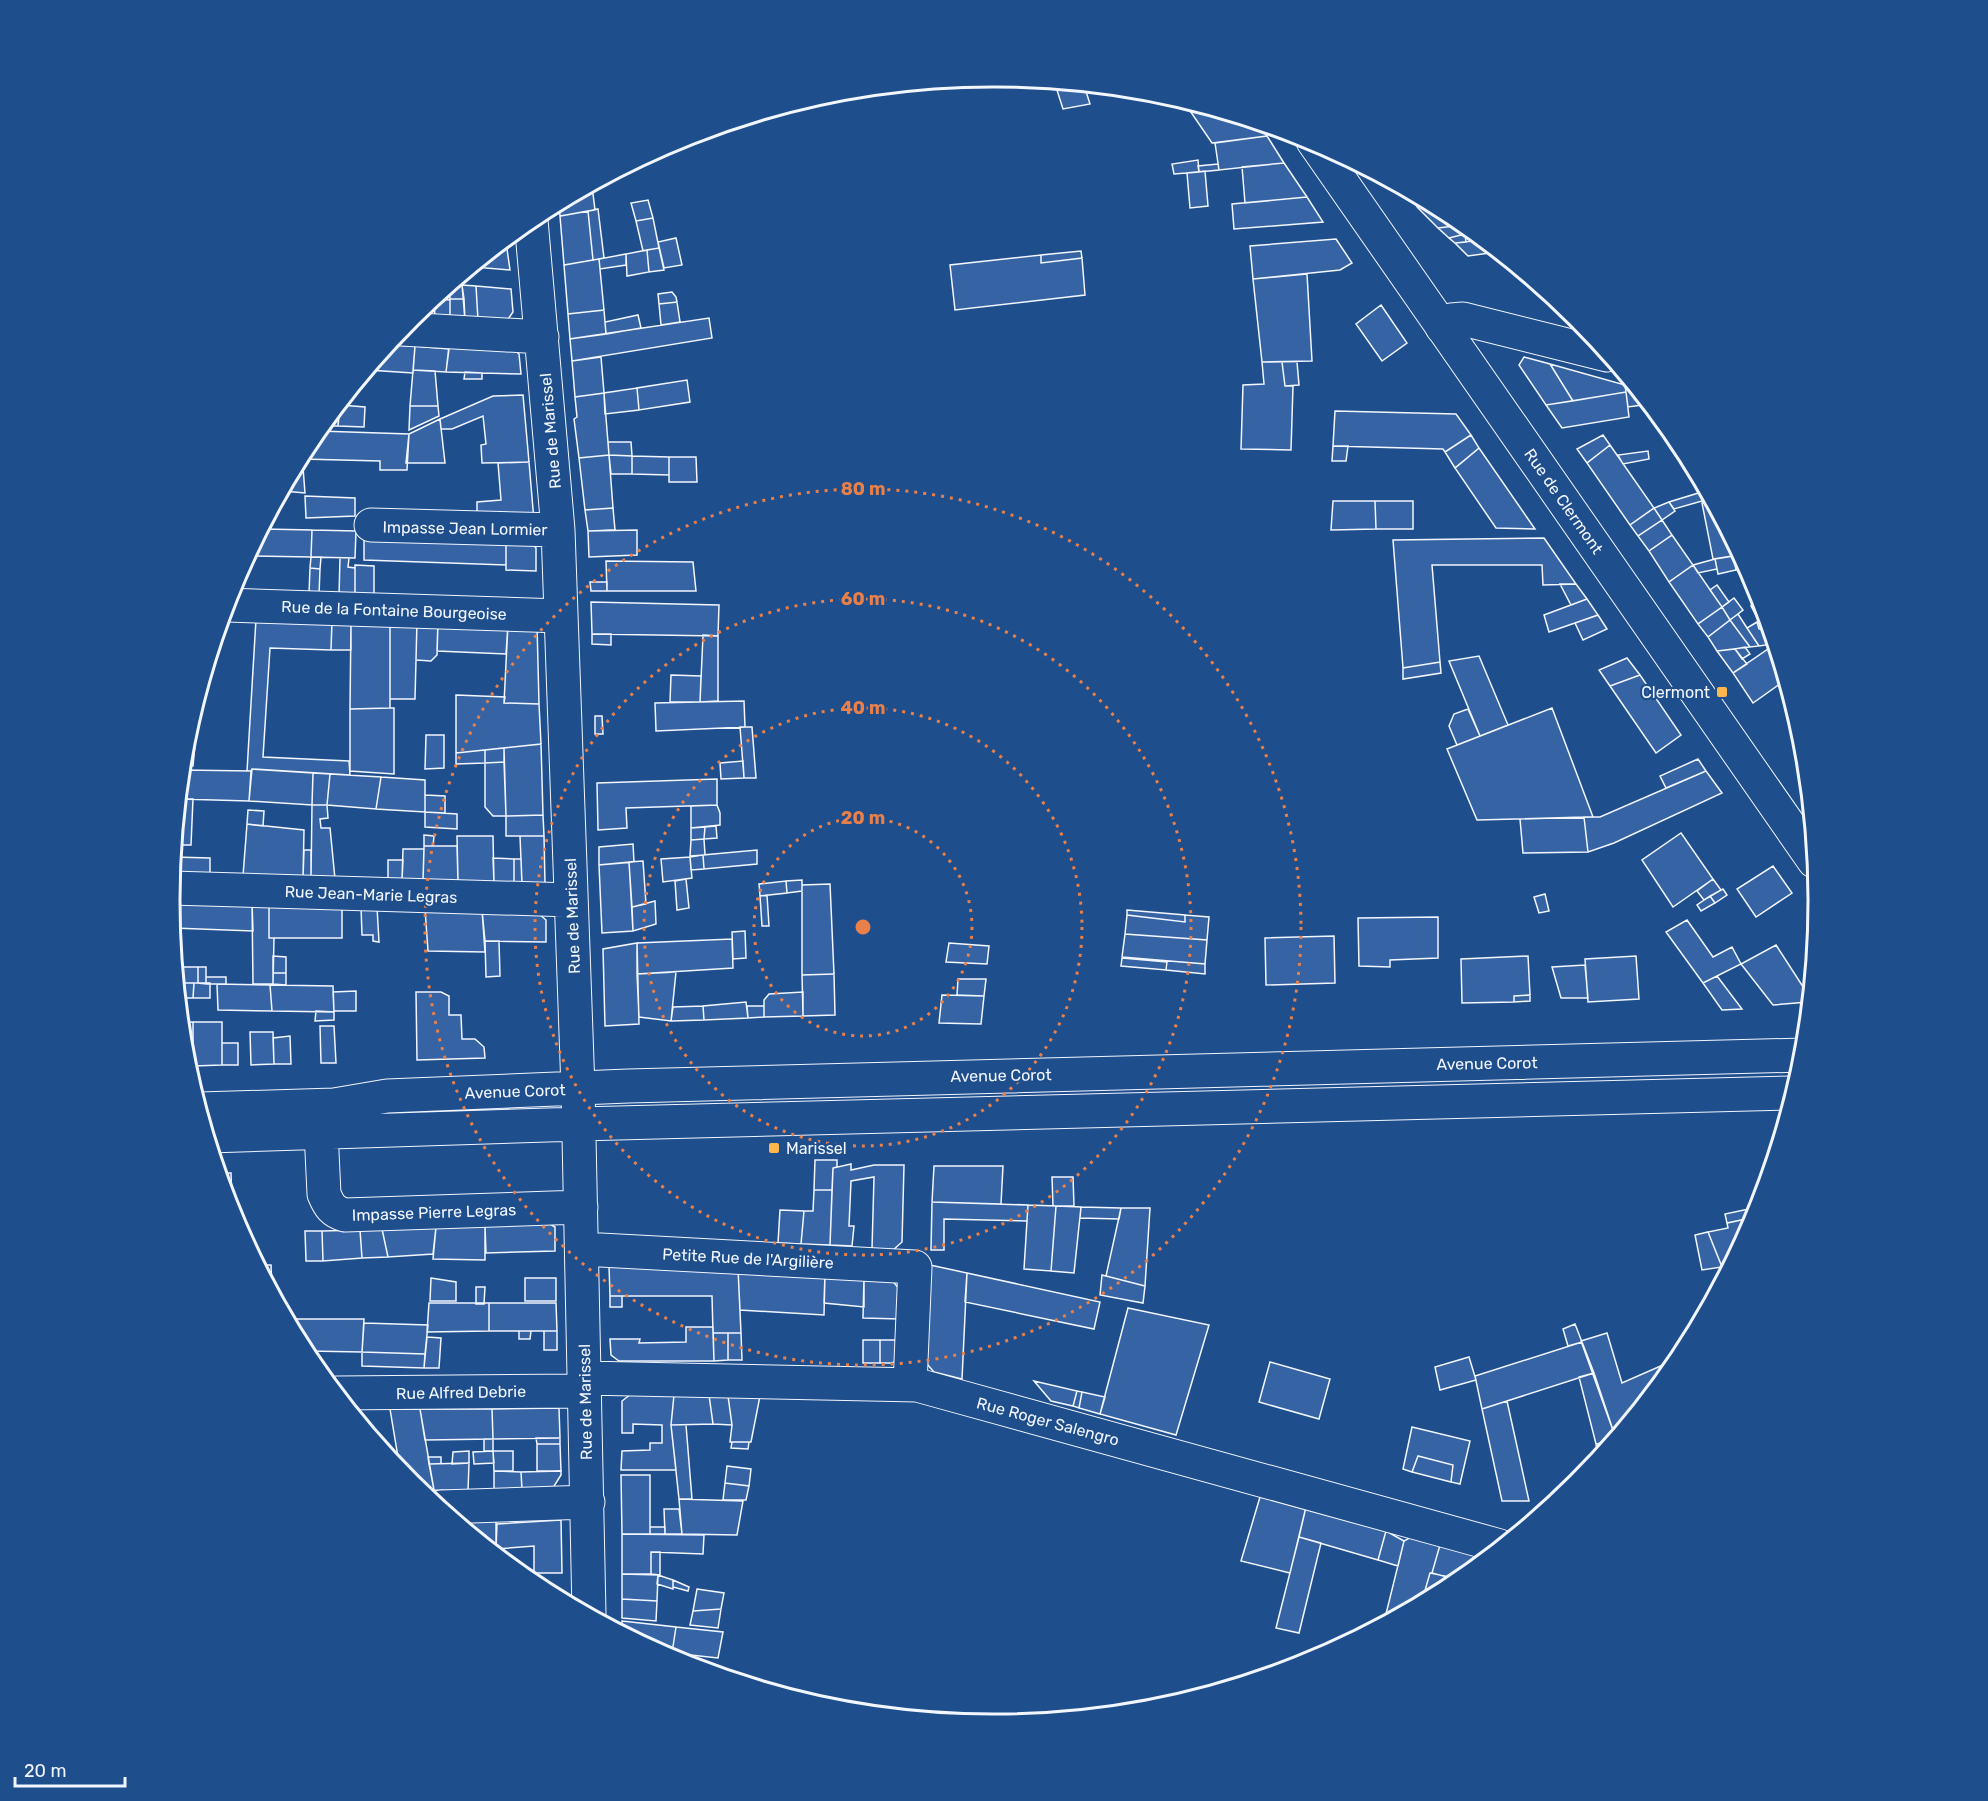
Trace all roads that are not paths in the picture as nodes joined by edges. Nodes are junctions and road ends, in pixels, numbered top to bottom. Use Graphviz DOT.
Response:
graph roads {
  1 [pos="1325,158"];
  2 [pos="532,231"];
  3 [pos="1442,327"];
  4 [pos="415,330"];
  5 [pos="542,337"];
  6 [pos="1594,352"];
  7 [pos="371,525"];
  8 [pos="558,530"];
  9 [pos="236,604"];
  10 [pos="561,616"];
  11 [pos="1806,850"];
  12 [pos="180,888"];
  13 [pos="571,900"];
  14 [pos="1793,1054"];
  15 [pos="578,1089"];
  16 [pos="1784,1094"];
  17 [pos="208,1110"];
  18 [pos="321,1119"];
  19 [pos="579,1124"];
  20 [pos="215,1135"];
  21 [pos="581,1207"];
  22 [pos="582,1249"];
  23 [pos="584,1384"];
  24 [pos="910,1385"];
  25 [pos="347,1393"];
  26 [pos="588,1502"];
  27 [pos="452,1507"];
  28 [pos="1492,1544"];
  29 [pos="589,1606"];
  1 -- 3 [label="street, Rue de Clermont"];
  2 -- 5 [label="street, Rue de Marissel"];
  3 -- 6 [label="street"];
  3 -- 11 [label="street, Rue de Clermont"];
  4 -- 5 [label="street"];
  5 -- 8 [label="street, Rue de Marissel"];
  7 -- 8 [label="street, Impasse Jean Lormier"];
  8 -- 10 [label="street, Rue de Marissel"];
  9 -- 10 [label="street, Rue de la Fontaine Bourgeoise"];
  10 -- 13 [label="street, Rue de Marissel"];
  12 -- 13 [label="street, Rue Jean-Marie Legras"];
  13 -- 15 [label="street, Rue de Marissel"];
  14 -- 15 [label="street, Avenue Corot"];
  15 -- 18 [label="street, Avenue Corot"];
  15 -- 19 [label="street, Rue de Marissel"];
  16 -- 19 [label="street, Avenue Corot"];
  17 -- 18 [label="street, Avenue Corot"];
  18 -- 19 [label="street, Avenue Corot"];
  18 -- 20 [label="street, Avenue Corot"];
  18 -- 21 [label="street, Impasse Pierre Legras"];
  19 -- 21 [label="street, Rue de Marissel"];
  21 -- 22 [label="street, Rue de Marissel"];
  22 -- 23 [label="street, Rue de Marissel"];
  22 -- 24 [label="street, Petite Rue de l'Argilière"];
  23 -- 24 [label="street, Rue Roger Salengro"];
  23 -- 25 [label="street, Rue Alfred Debrie"];
  23 -- 26 [label="street, Rue de Marissel"];
  24 -- 28 [label="street, Rue Roger Salengro"];
  26 -- 27 [label="street"];
  26 -- 29 [label="street, Rue de Marissel"];
}
